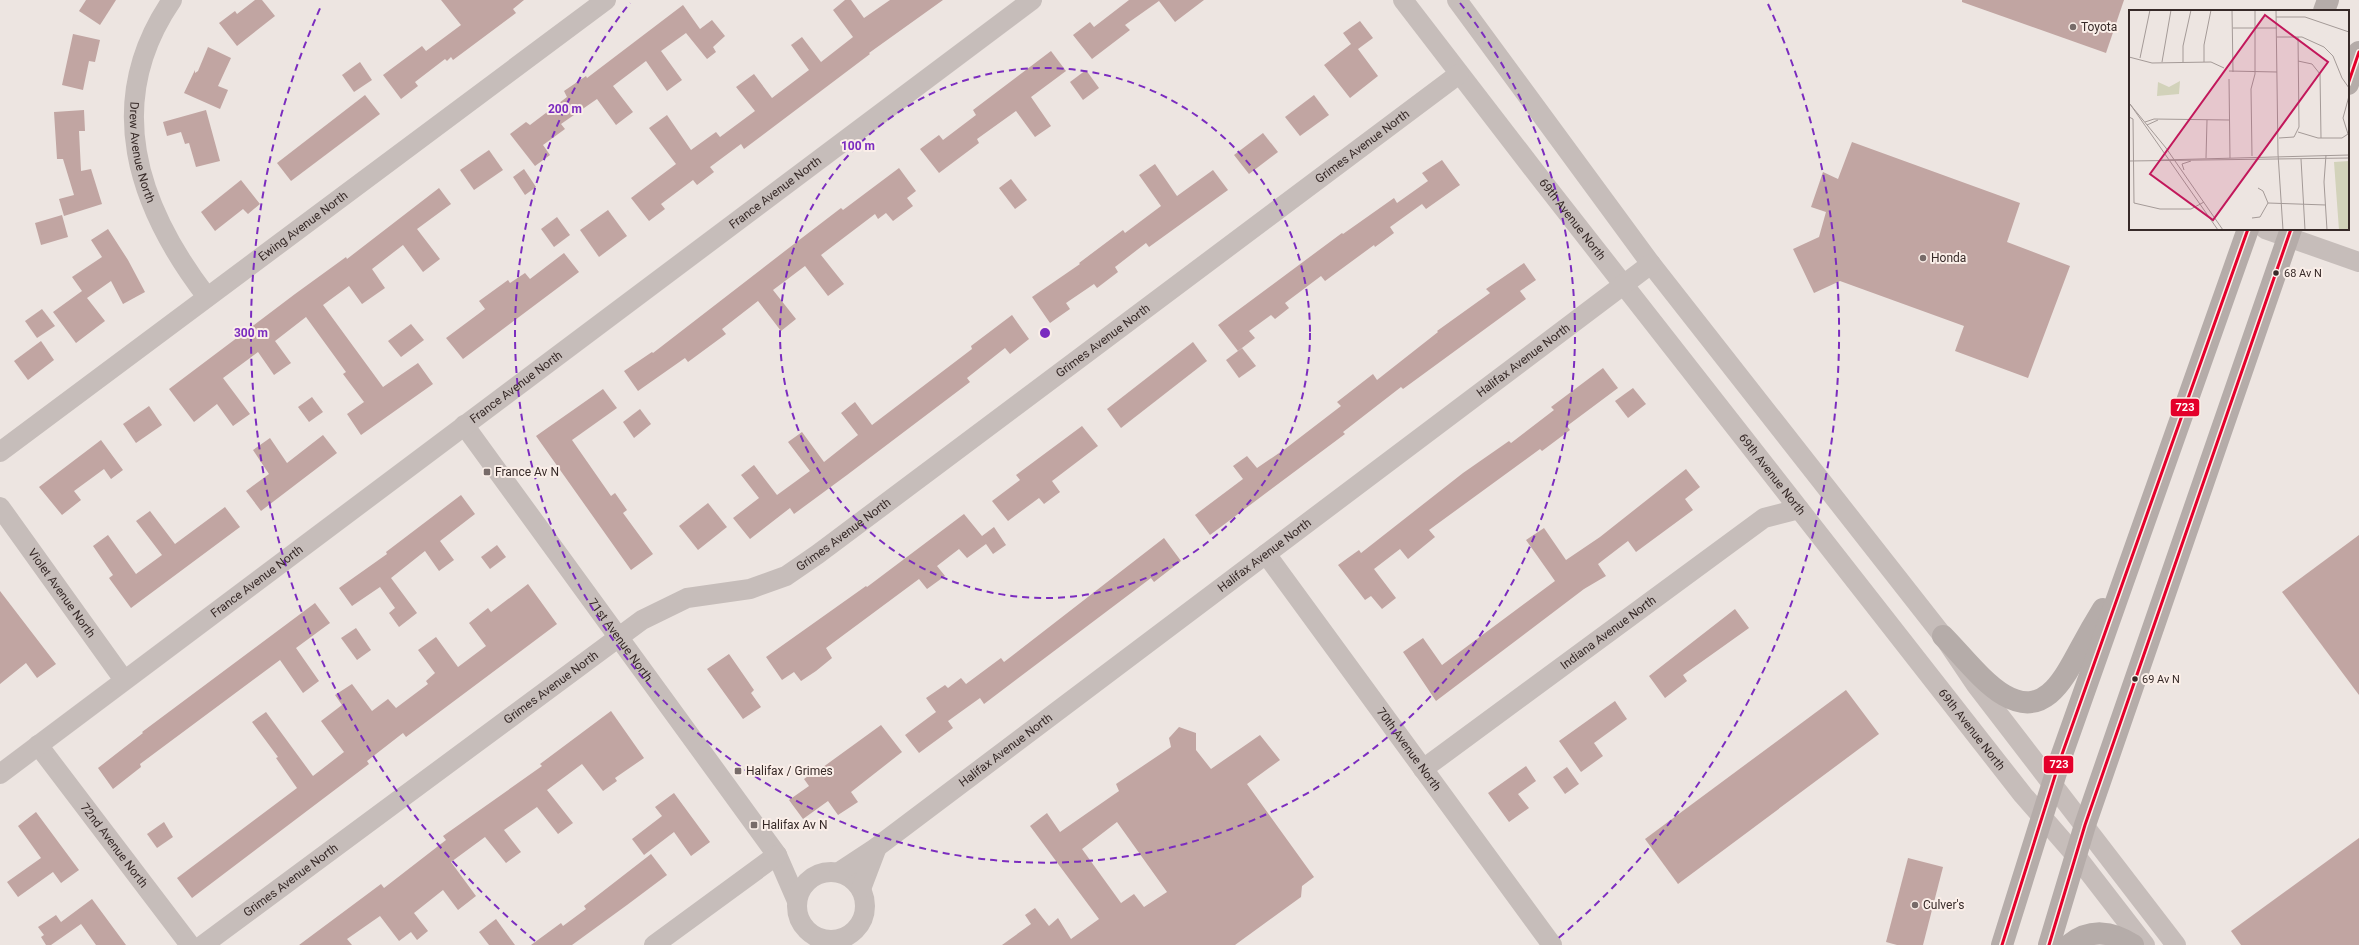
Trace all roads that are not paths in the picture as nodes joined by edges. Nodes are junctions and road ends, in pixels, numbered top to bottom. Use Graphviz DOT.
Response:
graph roads {
  1 [pos="172,0"];
  2 [pos="606,0"];
  3 [pos="1032,0"];
  4 [pos="1403,0"];
  5 [pos="1457,0"];
  6 [pos="2328,0"];
  7 [pos="2324,10"];
  8 [pos="2359,52"];
  9 [pos="1459,74"];
  10 [pos="2349,81"];
  11 [pos="2248,230"];
  12 [pos="2270,230"];
  13 [pos="2290,234"];
  14 [pos="2359,262"];
  15 [pos="1651,264"];
  16 [pos="1623,284"];
  17 [pos="207,297"];
  18 [pos="464,425"];
  19 [pos="0,452"];
  20 [pos="0,507"];
  21 [pos="1799,508"];
  22 [pos="1266,554"];
  23 [pos="2131,559"];
  24 [pos="620,636"];
  25 [pos="1943,636"];
  26 [pos="124,680"];
  27 [pos="38,745"];
  28 [pos="1423,768"];
  29 [pos="0,774"];
  30 [pos="2053,786"];
  31 [pos="2043,819"];
  32 [pos="2085,825"];
  33 [pos="877,846"];
  34 [pos="778,855"];
  35 [pos="2076,857"];
  36 [pos="839,872"];
  37 [pos="815,875"];
  38 [pos="860,889"];
  39 [pos="797,901"];
  40 [pos="804,936"];
  41 [pos="826,942"];
  42 [pos="190,945"];
  43 [pos="203,945"];
  44 [pos="654,945"];
  45 [pos="1552,945"];
  46 [pos="2002,945"];
  47 [pos="2048,945"];
  48 [pos="2069,945"];
  49 [pos="2133,945"];
  50 [pos="2145,945"];
  51 [pos="2176,945"];
  1 -- 17 [label="street, Drew Avenue North"];
  2 -- 17 [label="street, Ewing Avenue North"];
  3 -- 18 [label="street, France Avenue North"];
  4 -- 9 [label="street, 69th Avenue North"];
  5 -- 15 [label="street"];
  6 -- 7 [label="main road"];
  8 -- 10 [label="main road"];
  9 -- 16 [label="street, 69th Avenue North"];
  9 -- 24 [label="street, Grimes Avenue North"];
  11 -- 23 [label="main road"];
  12 -- 13 [label="street"];
  13 -- 14 [label="street"];
  13 -- 32 [label="main road"];
  15 -- 16 [label="street, Halifax Avenue North"];
  15 -- 25 [label="street"];
  16 -- 21 [label="street, 69th Avenue North"];
  16 -- 22 [label="street, Halifax Avenue North"];
  17 -- 19 [label="street, Ewing Avenue North"];
  18 -- 24 [label="street, 71st Avenue North"];
  18 -- 26 [label="street, France Avenue North"];
  20 -- 26 [label="street, Violet Avenue North"];
  21 -- 28 [label="street, Indiana Avenue North"];
  21 -- 31 [label="street, 69th Avenue North"];
  22 -- 28 [label="street, 70th Avenue North"];
  22 -- 33 [label="street, Halifax Avenue North"];
  23 -- 25 [label="main road"];
  23 -- 30 [label="main road"];
  24 -- 34 [label="street, 71st Avenue North"];
  24 -- 43 [label="street, Grimes Avenue North"];
  25 -- 30 [label="street"];
  26 -- 27 [label="street, France Avenue North"];
  27 -- 29 [label="street, France Avenue North"];
  27 -- 42 [label="street, 72nd Avenue North"];
  28 -- 45 [label="street, 70th Avenue North"];
  30 -- 31 [label="main road"];
  30 -- 32 [label="street"];
  31 -- 35 [label="street, 69th Avenue North"];
  31 -- 46 [label="main road"];
  32 -- 35 [label="main road"];
  32 -- 51 [label="street"];
  33 -- 36 [label="street, Halifax Avenue North"];
  33 -- 38 [label="street"];
  34 -- 37 [label="street, 71st Avenue North"];
  34 -- 39 [label="street, 71st Avenue North"];
  34 -- 44 [label="street"];
  35 -- 47 [label="main road"];
  35 -- 50 [label="street, 69th Avenue North"];
  36 -- 37 [label="street"];
  36 -- 38 [label="street"];
  37 -- 39 [label="street"];
  38 -- 41 [label="street"];
  39 -- 40 [label="street"];
  40 -- 41 [label="street"];
  48 -- 49 [label="main road"];
}
